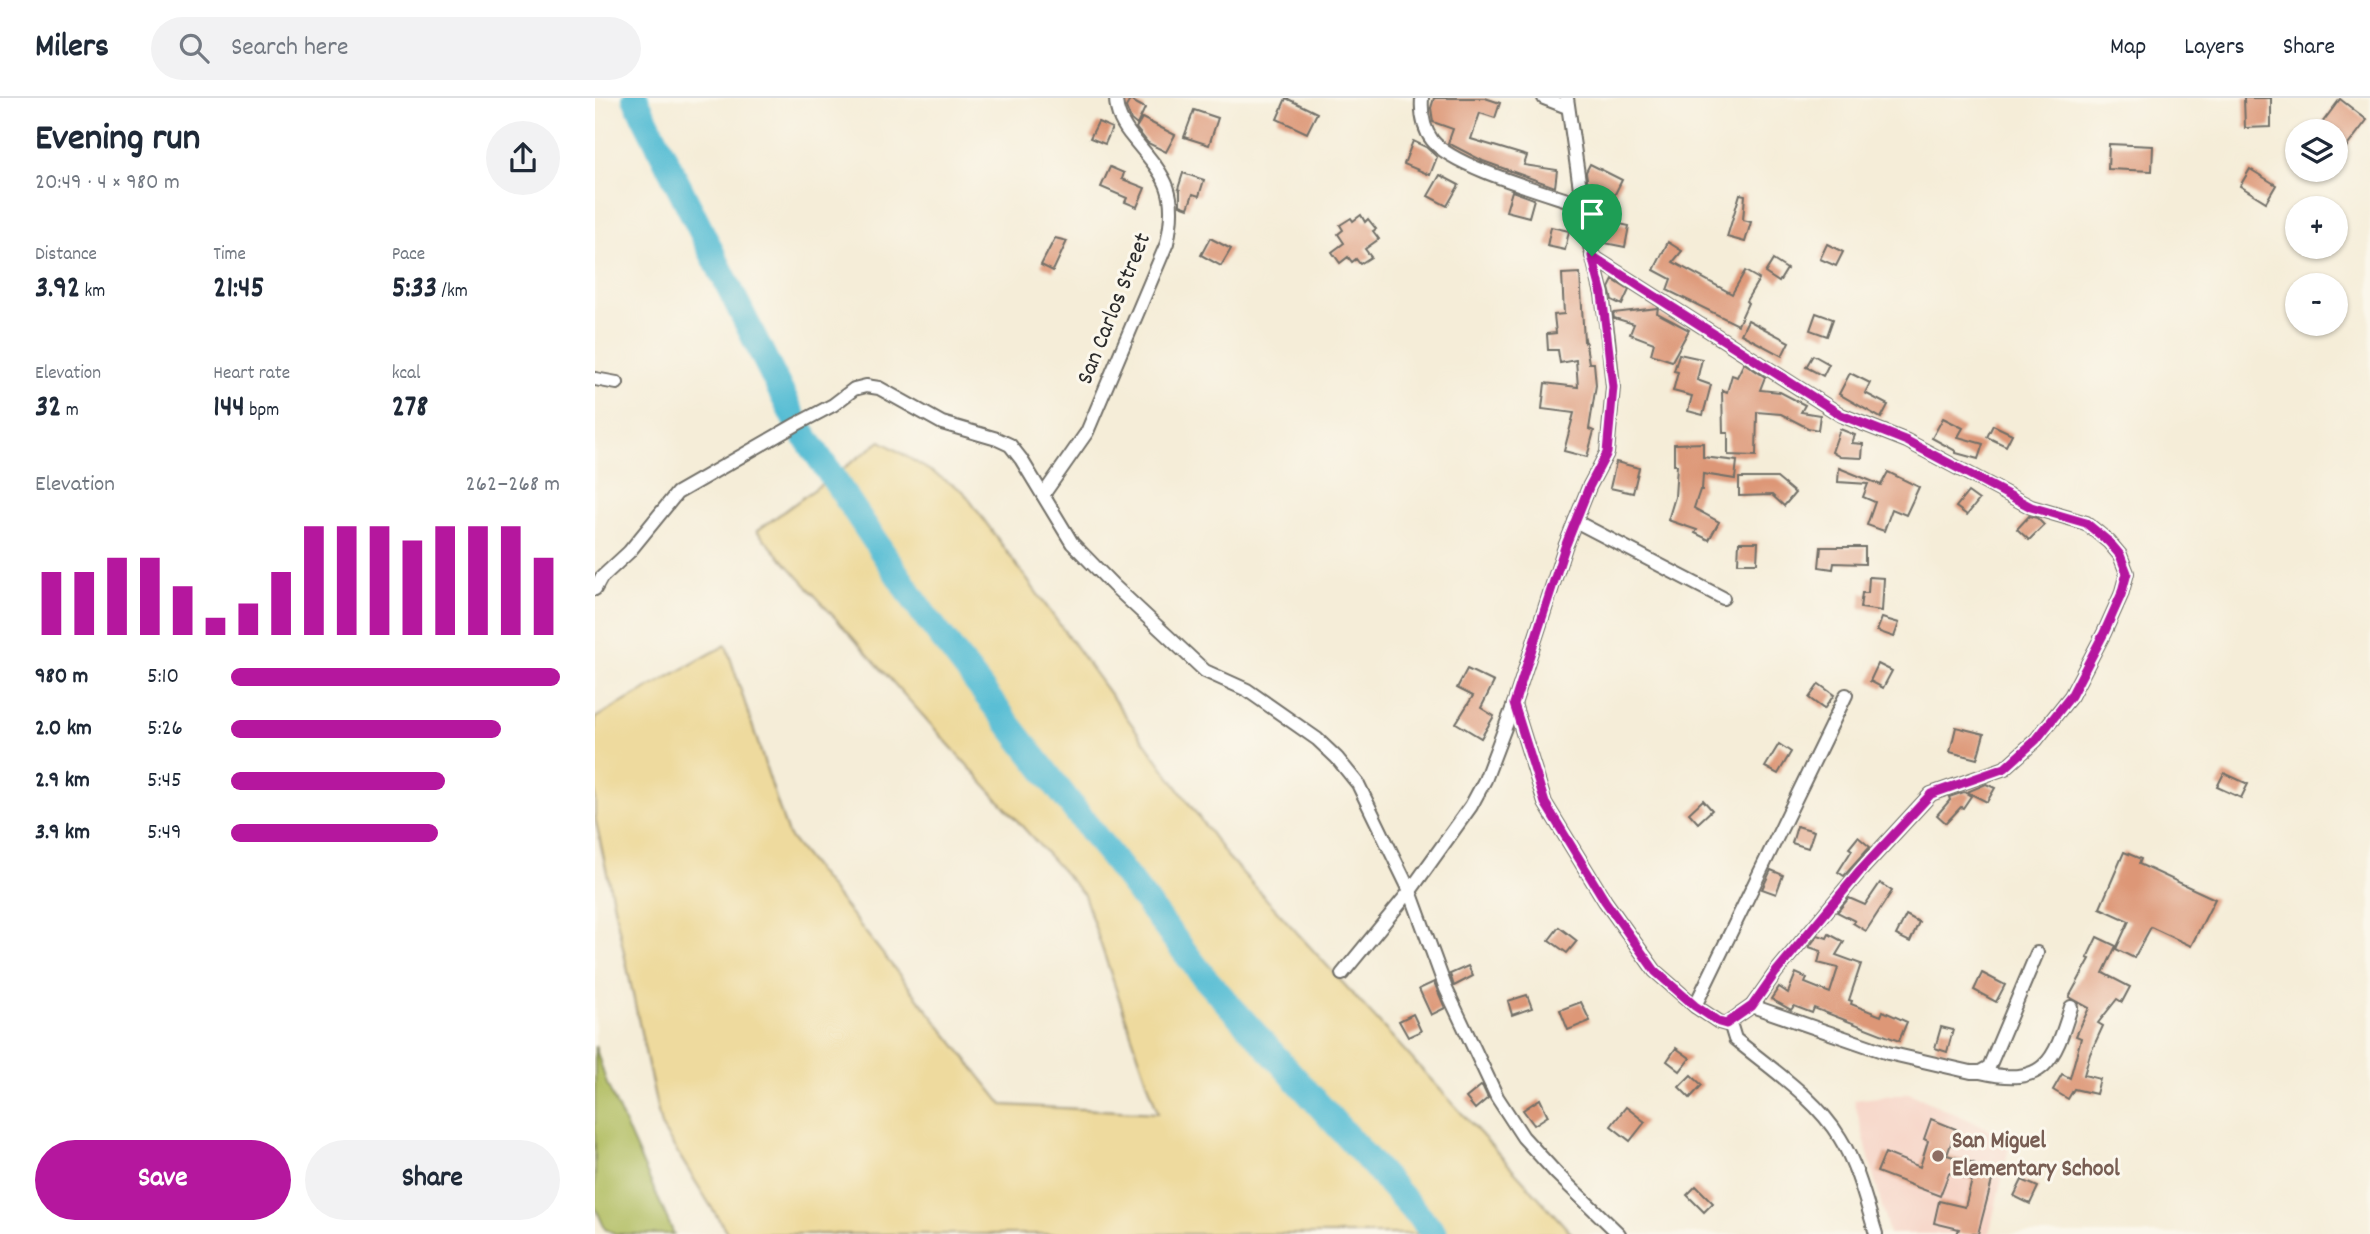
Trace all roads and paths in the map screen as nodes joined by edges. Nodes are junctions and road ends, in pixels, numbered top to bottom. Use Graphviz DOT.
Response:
graph roads {
  1 [pos="1116,98"];
  2 [pos="1422,98"];
  3 [pos="1544,98"];
  4 [pos="1567,102"];
  5 [pos="1583,205"];
  6 [pos="1592,256"];
  7 [pos="595,379"];
  8 [pos="617,383"];
  9 [pos="1043,495"];
  10 [pos="1575,521"];
  11 [pos="595,589"];
  12 [pos="1723,598"];
  13 [pos="1846,695"];
  14 [pos="1514,704"];
  15 [pos="1410,891"];
  16 [pos="2038,953"];
  17 [pos="1342,974"];
  18 [pos="1695,1006"];
  19 [pos="1752,1006"];
  20 [pos="2071,1007"];
  21 [pos="1730,1023"];
  22 [pos="1980,1072"];
  23 [pos="1619,1234"];
  24 [pos="1876,1234"];
  1 -- 9 [label="street, San Carlos Street"];
  2 -- 5 [label="street"];
  3 -- 4 [label="street"];
  4 -- 5 [label="street"];
  5 -- 6 [label="street"];
  6 -- 10 [label="street"];
  6 -- 19 [label="street"];
  7 -- 8 [label="street"];
  9 -- 11 [label="street"];
  9 -- 15 [label="street"];
  10 -- 12 [label="street"];
  10 -- 14 [label="street"];
  13 -- 18 [label="street"];
  14 -- 15 [label="street"];
  14 -- 18 [label="street"];
  15 -- 17 [label="street"];
  15 -- 23 [label="street"];
  16 -- 22 [label="street"];
  18 -- 21 [label="street"];
  19 -- 21 [label="street"];
  19 -- 22 [label="street"];
  20 -- 22 [label="street"];
  21 -- 24 [label="street"];
}
